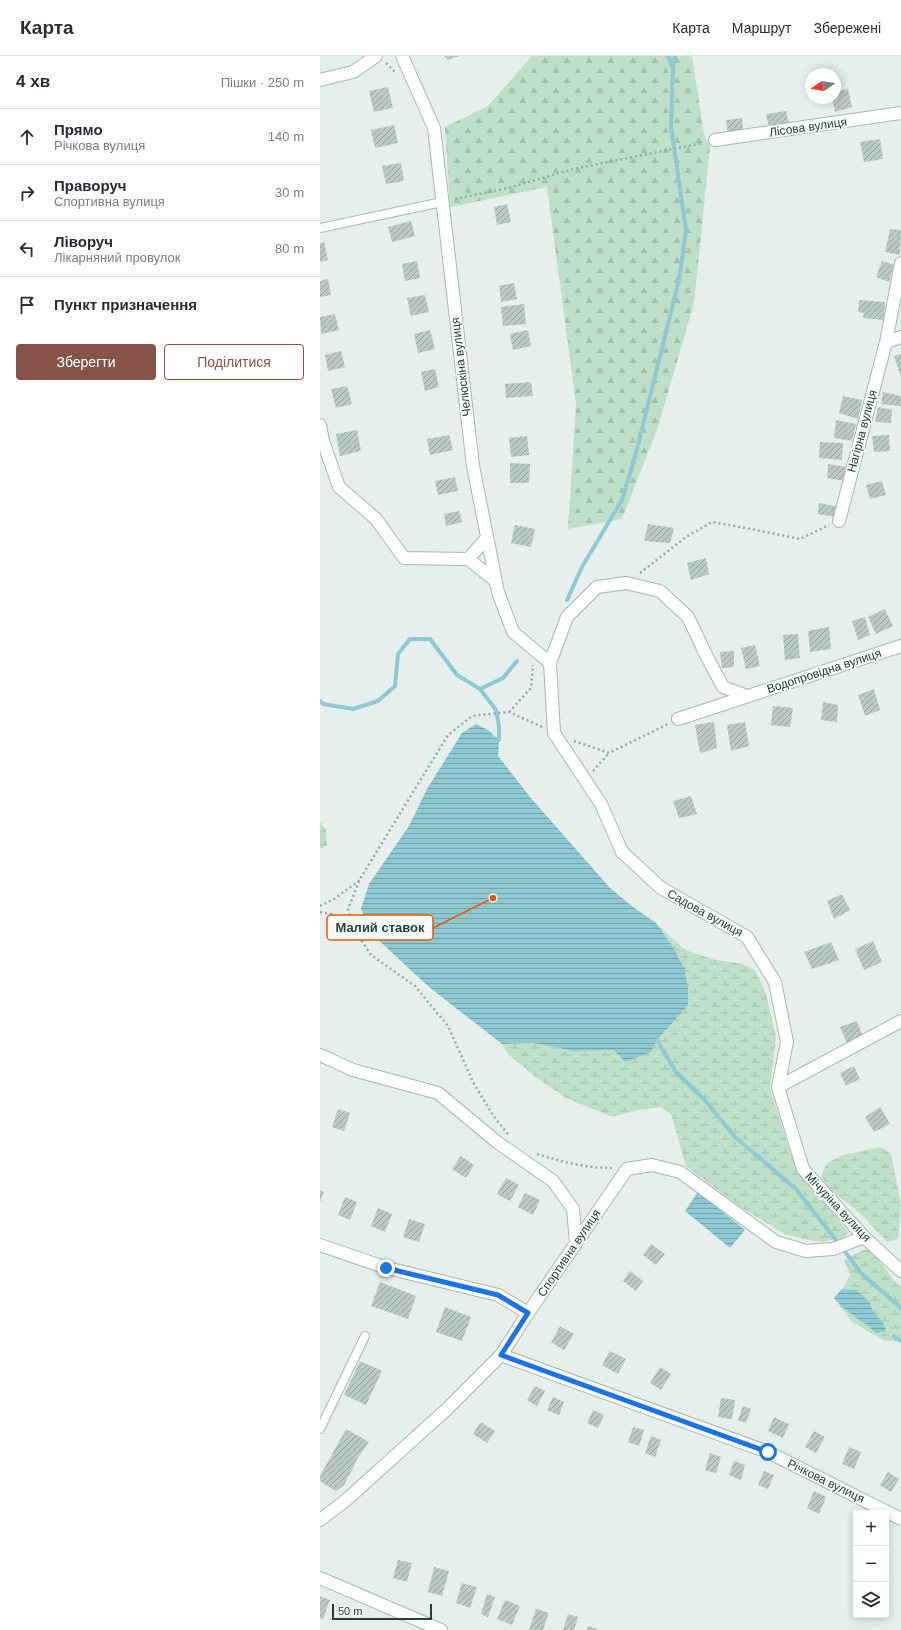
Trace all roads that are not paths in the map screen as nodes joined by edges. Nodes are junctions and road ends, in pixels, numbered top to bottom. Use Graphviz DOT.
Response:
graph roads {
  1 [pos="376,56"];
  2 [pos="402,56"];
  3 [pos="320,80"];
  4 [pos="901,113"];
  5 [pos="715,140"];
  6 [pos="442,202"];
  7 [pos="320,228"];
  8 [pos="901,263"];
  9 [pos="901,337"];
  10 [pos="886,342"];
  11 [pos="320,425"];
  12 [pos="839,521"];
  13 [pos="487,538"];
  14 [pos="468,558"];
  15 [pos="496,581"];
  16 [pos="901,646"];
  17 [pos="550,663"];
  18 [pos="747,696"];
  19 [pos="678,719"];
  20 [pos="901,1021"];
  21 [pos="320,1055"];
  22 [pos="778,1087"];
  23 [pos="864,1237"];
  24 [pos="576,1243"];
  25 [pos="320,1245"];
  26 [pos="901,1271"];
  27 [pos="528,1313"];
  28 [pos="365,1336"];
  29 [pos="501,1355"];
  30 [pos="320,1429"];
  31 [pos="901,1519"];
  32 [pos="320,1520"];
  33 [pos="320,1578"];
  34 [pos="441,1630"];
  1 -- 3 [label="street"];
  2 -- 6 [label="street, Челюскіна вулиця"];
  4 -- 5 [label="street, Лісова вулиця"];
  6 -- 7 [label="lane"];
  6 -- 13 [label="street, Челюскіна вулиця"];
  8 -- 10 [label="street, Нагірна вулиця"];
  9 -- 10 [label="street"];
  10 -- 12 [label="street, Нагірна вулиця"];
  11 -- 14 [label="street"];
  13 -- 14 [label="street"];
  13 -- 15 [label="street, Челюскіна вулиця"];
  14 -- 15 [label="street"];
  15 -- 17 [label="street, Челюскіна вулиця"];
  16 -- 18 [label="street, Водопровідна вулиця"];
  17 -- 18 [label="street"];
  17 -- 22 [label="street, Садова вулиця"];
  18 -- 19 [label="street, Водопровідна вулиця"];
  20 -- 22 [label="street"];
  21 -- 24 [label="street"];
  22 -- 23 [label="street, Мічуріна вулиця"];
  23 -- 24 [label="street, Спортивна вулиця"];
  23 -- 26 [label="street, Мічуріна вулиця"];
  24 -- 27 [label="street, Спортивна вулиця"];
  25 -- 27 [label="street"];
  27 -- 29 [label="street, Спортивна вулиця"];
  28 -- 30 [label="lane"];
  29 -- 31 [label="street, Річкова вулиця"];
  29 -- 32 [label="street, Спортивна вулиця"];
  33 -- 34 [label="street"];
}
